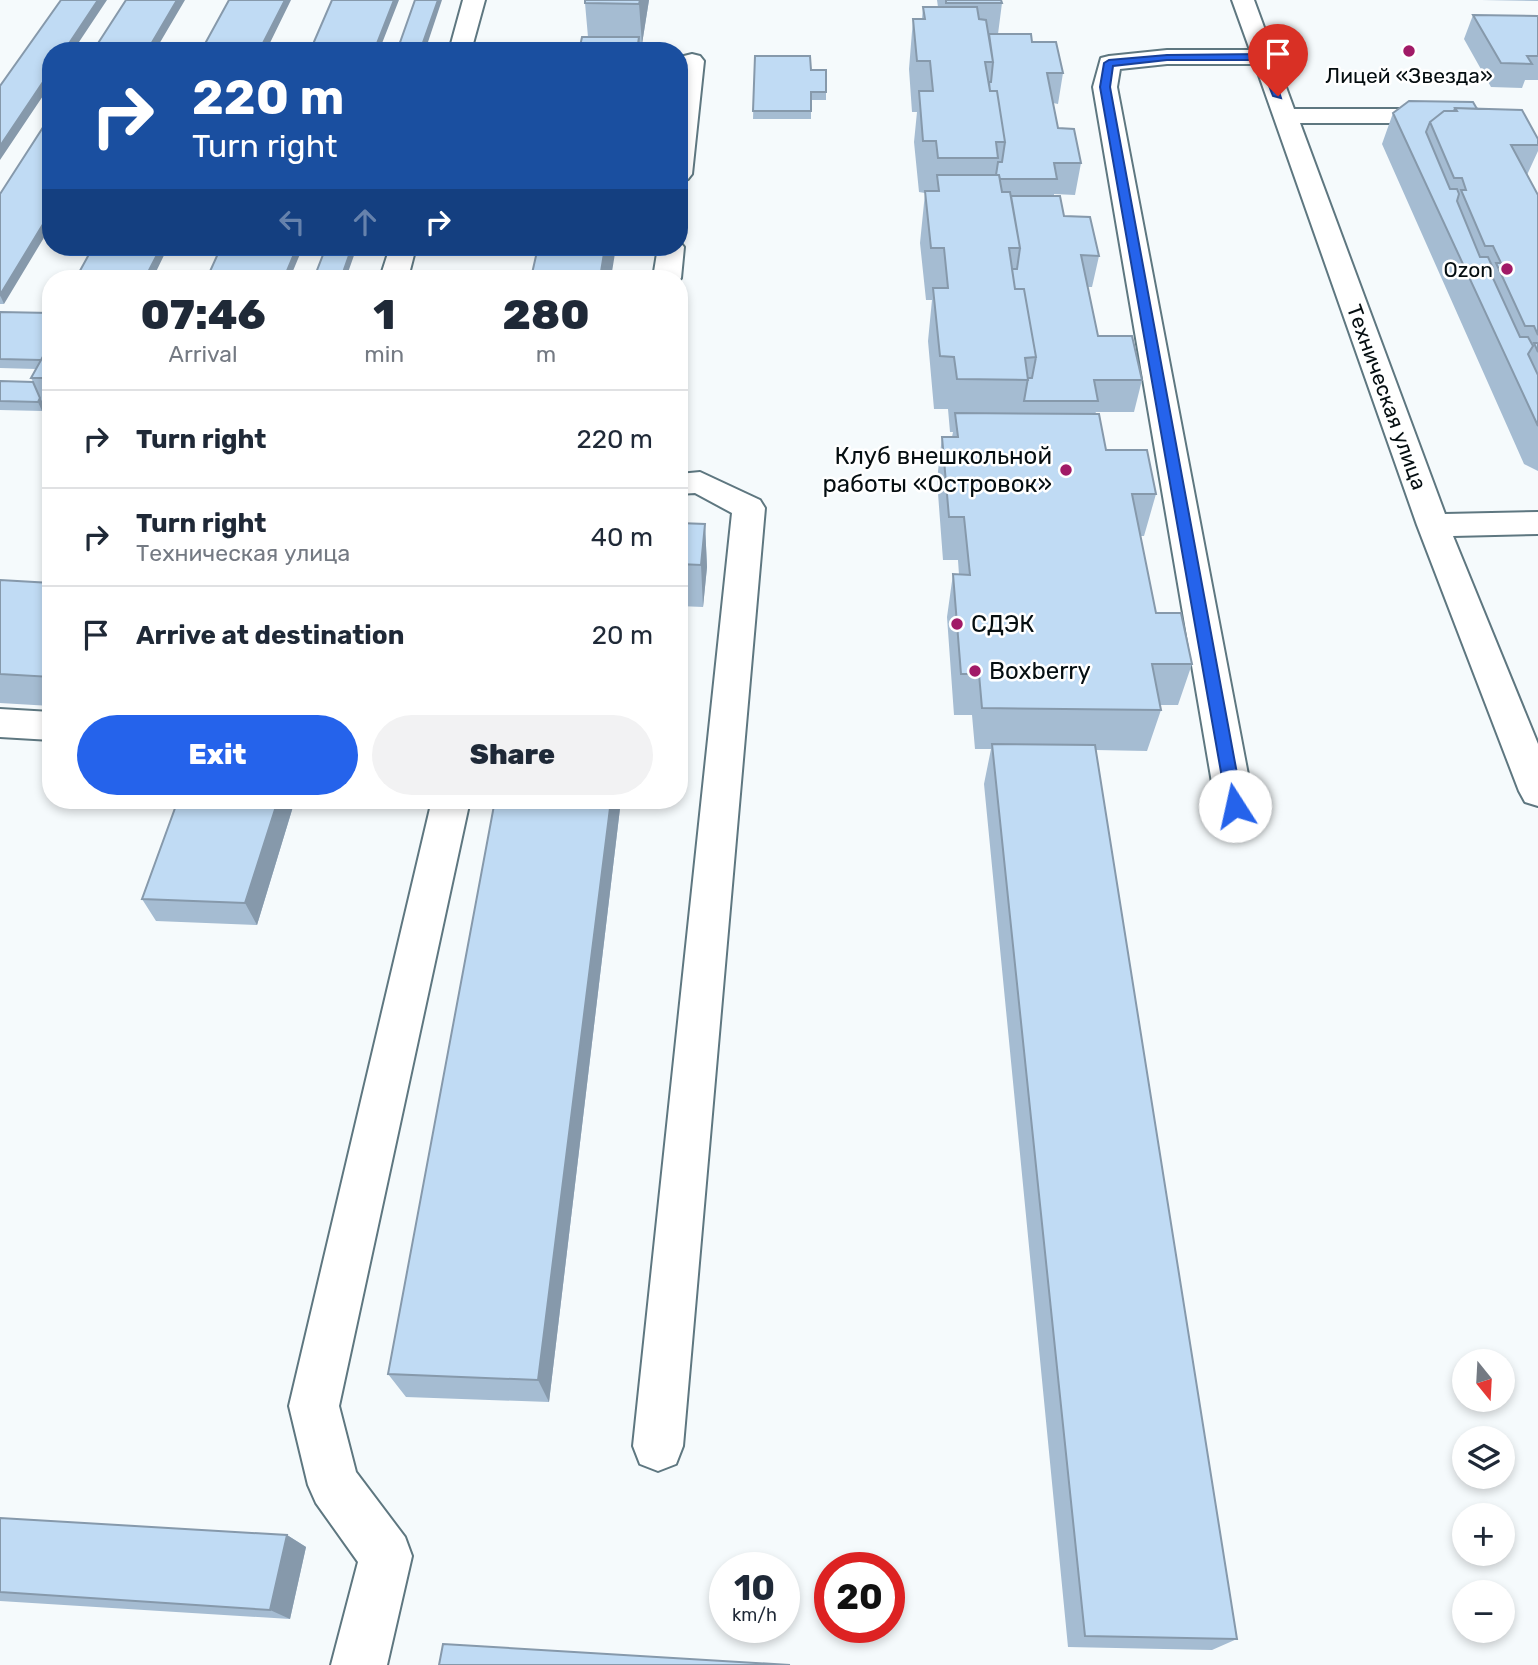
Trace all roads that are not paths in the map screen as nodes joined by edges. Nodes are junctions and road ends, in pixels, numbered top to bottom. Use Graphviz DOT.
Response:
graph roads {
  1 [pos="474,0"];
  2 [pos="1243,0"];
  3 [pos="462,42"];
  4 [pos="1263,57"];
  5 [pos="692,61"];
  6 [pos="688,96"];
  7 [pos="1285,116"];
  8 [pos="1471,116"];
  9 [pos="688,484"];
  10 [pos="1538,523"];
  11 [pos="1433,525"];
  12 [pos="0,723"];
  13 [pos="42,725"];
  14 [pos="1538,791"];
  15 [pos="1235,806"];
  16 [pos="449,809"];
  17 [pos="657,1446"];
  18 [pos="359,1665"];
  1 -- 3 [label="street"];
  2 -- 4 [label="street, Техническая улица"];
  4 -- 7 [label="street, Техническая улица"];
  4 -- 15 [label="street"];
  5 -- 6 [label="street"];
  7 -- 8 [label="street"];
  7 -- 11 [label="street, Техническая улица"];
  9 -- 17 [label="street"];
  10 -- 11 [label="street"];
  11 -- 14 [label="street, Техническая улица"];
  12 -- 13 [label="street"];
  16 -- 18 [label="street"];
}
